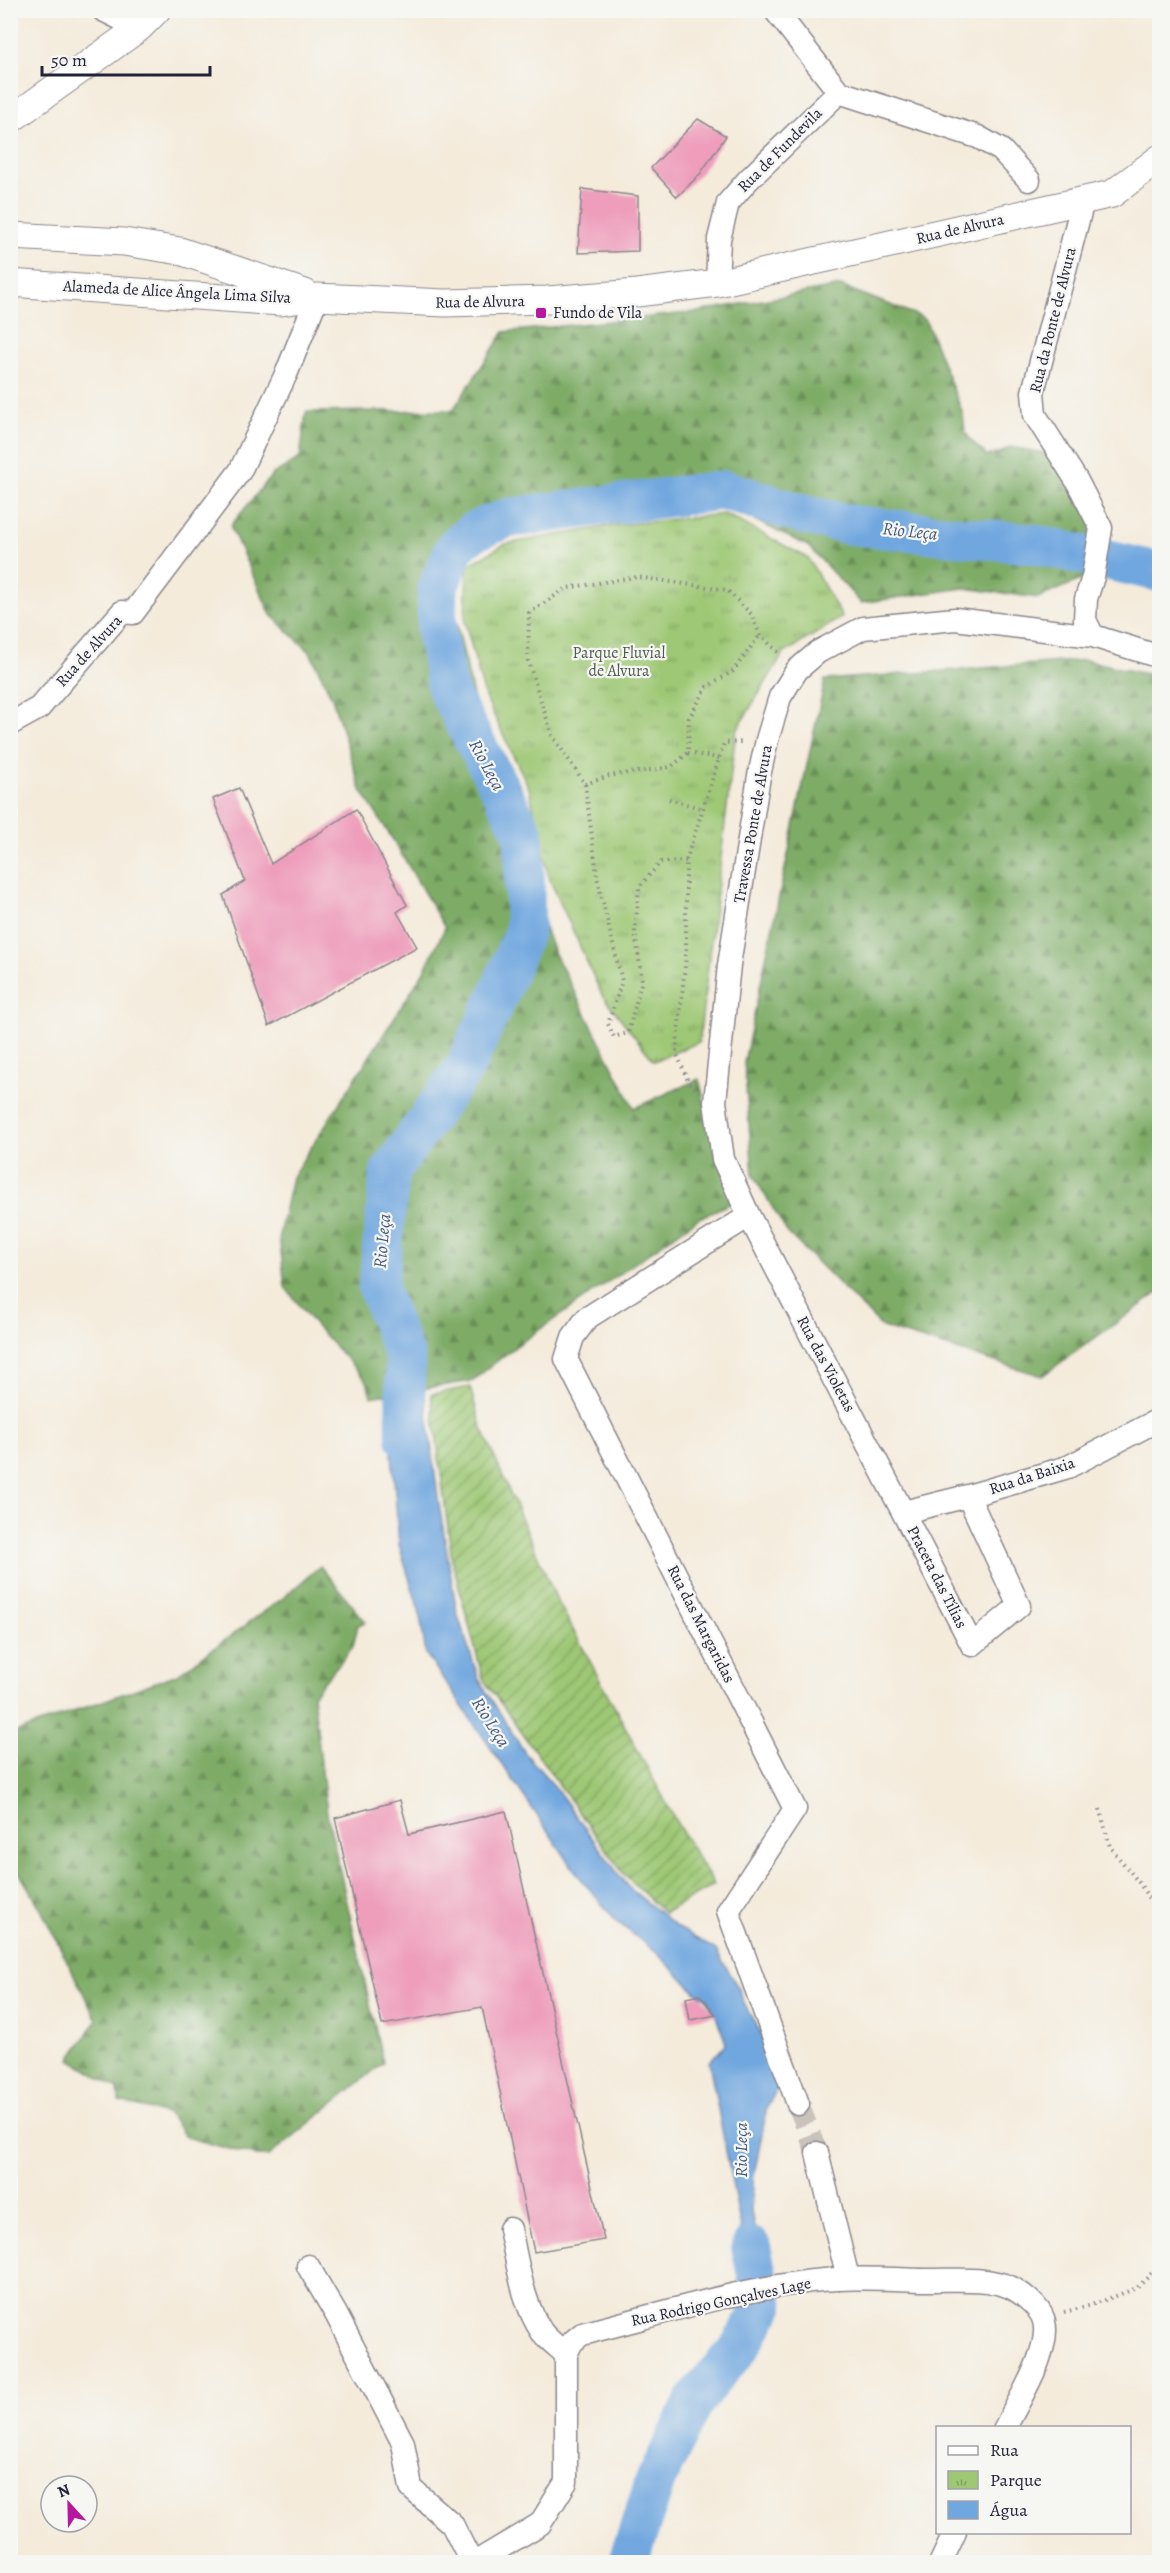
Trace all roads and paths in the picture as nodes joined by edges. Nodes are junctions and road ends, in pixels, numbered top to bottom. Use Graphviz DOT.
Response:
graph roads {
  1 [pos="103,10"];
  2 [pos="775,10"];
  3 [pos="148,19"];
  4 [pos="839,92"];
  5 [pos="10,120"];
  6 [pos="1160,158"];
  7 [pos="1029,180"];
  8 [pos="1083,201"];
  9 [pos="10,236"];
  10 [pos="717,282"];
  11 [pos="10,283"];
  12 [pos="317,297"];
  13 [pos="760,635"];
  14 [pos="1094,636"];
  15 [pos="1160,657"];
  16 [pos="797,670"];
  17 [pos="10,724"];
  18 [pos="766,740"];
  19 [pos="688,753"];
  20 [pos="719,758"];
  21 [pos="585,784"];
  22 [pos="669,799"];
  23 [pos="703,809"];
  24 [pos="686,861"];
  25 [pos="715,1102"];
  26 [pos="749,1216"];
  27 [pos="1160,1419"];
  28 [pos="968,1496"];
  29 [pos="904,1512"];
  30 [pos="1100,1809"];
  31 [pos="1160,1917"];
  32 [pos="798,2104"];
  33 [pos="817,2153"];
  34 [pos="510,2229"];
  35 [pos="1160,2265"];
  36 [pos="308,2266"];
  37 [pos="848,2278"];
  38 [pos="1043,2318"];
  39 [pos="566,2354"];
  40 [pos="1005,2426"];
  41 [pos="954,2534"];
  42 [pos="474,2562"];
  43 [pos="940,2562"];
  1 -- 3 [label="street"];
  2 -- 4 [label="street"];
  3 -- 5 [label="street"];
  4 -- 7 [label="street"];
  4 -- 10 [label="street, Rua de Fundevila"];
  6 -- 8 [label="street, Rua de Alvura"];
  8 -- 10 [label="street, Rua de Alvura"];
  8 -- 14 [label="street, Rua da Ponte de Alvura"];
  9 -- 12 [label="street, Alameda de Alice Ângela Lima Silva"];
  10 -- 12 [label="street, Rua de Alvura"];
  11 -- 12 [label="street, Alameda de Alice Ângela Lima Silva"];
  12 -- 17 [label="street, Rua de Alvura"];
  13 -- 16 [label="path"];
  13 -- 19 [label="path"];
  13 -- 21 [label="path"];
  14 -- 15 [label="street"];
  14 -- 16 [label="street, Travessa Ponte de Alvura"];
  16 -- 18 [label="street, Travessa Ponte de Alvura"];
  18 -- 20 [label="path"];
  18 -- 25 [label="street, Travessa Ponte de Alvura"];
  19 -- 20 [label="path"];
  19 -- 21 [label="path"];
  20 -- 23 [label="path"];
  21 -- 24 [label="path"];
  22 -- 23 [label="path"];
  23 -- 24 [label="path"];
  24 -- 25 [label="path"];
  25 -- 26 [label="street, Travessa Ponte de Alvura"];
  26 -- 29 [label="street, Rua das Violetas"];
  26 -- 32 [label="street, Rua das Margaridas"];
  27 -- 28 [label="street, Rua da Baixia"];
  28 -- 29 [label="street, Praceta das Tílias"];
  28 -- 29 [label="street, Praceta das Tílias"];
  30 -- 31 [label="path"];
  33 -- 37 [label="street"];
  34 -- 39 [label="street"];
  35 -- 38 [label="path"];
  36 -- 42 [label="street"];
  37 -- 38 [label="street, Rua Rodrigo Gonçalves Lage"];
  37 -- 39 [label="street, Rua Rodrigo Gonçalves Lage"];
  38 -- 40 [label="street"];
  39 -- 42 [label="street"];
  41 -- 43 [label="street"];
}
